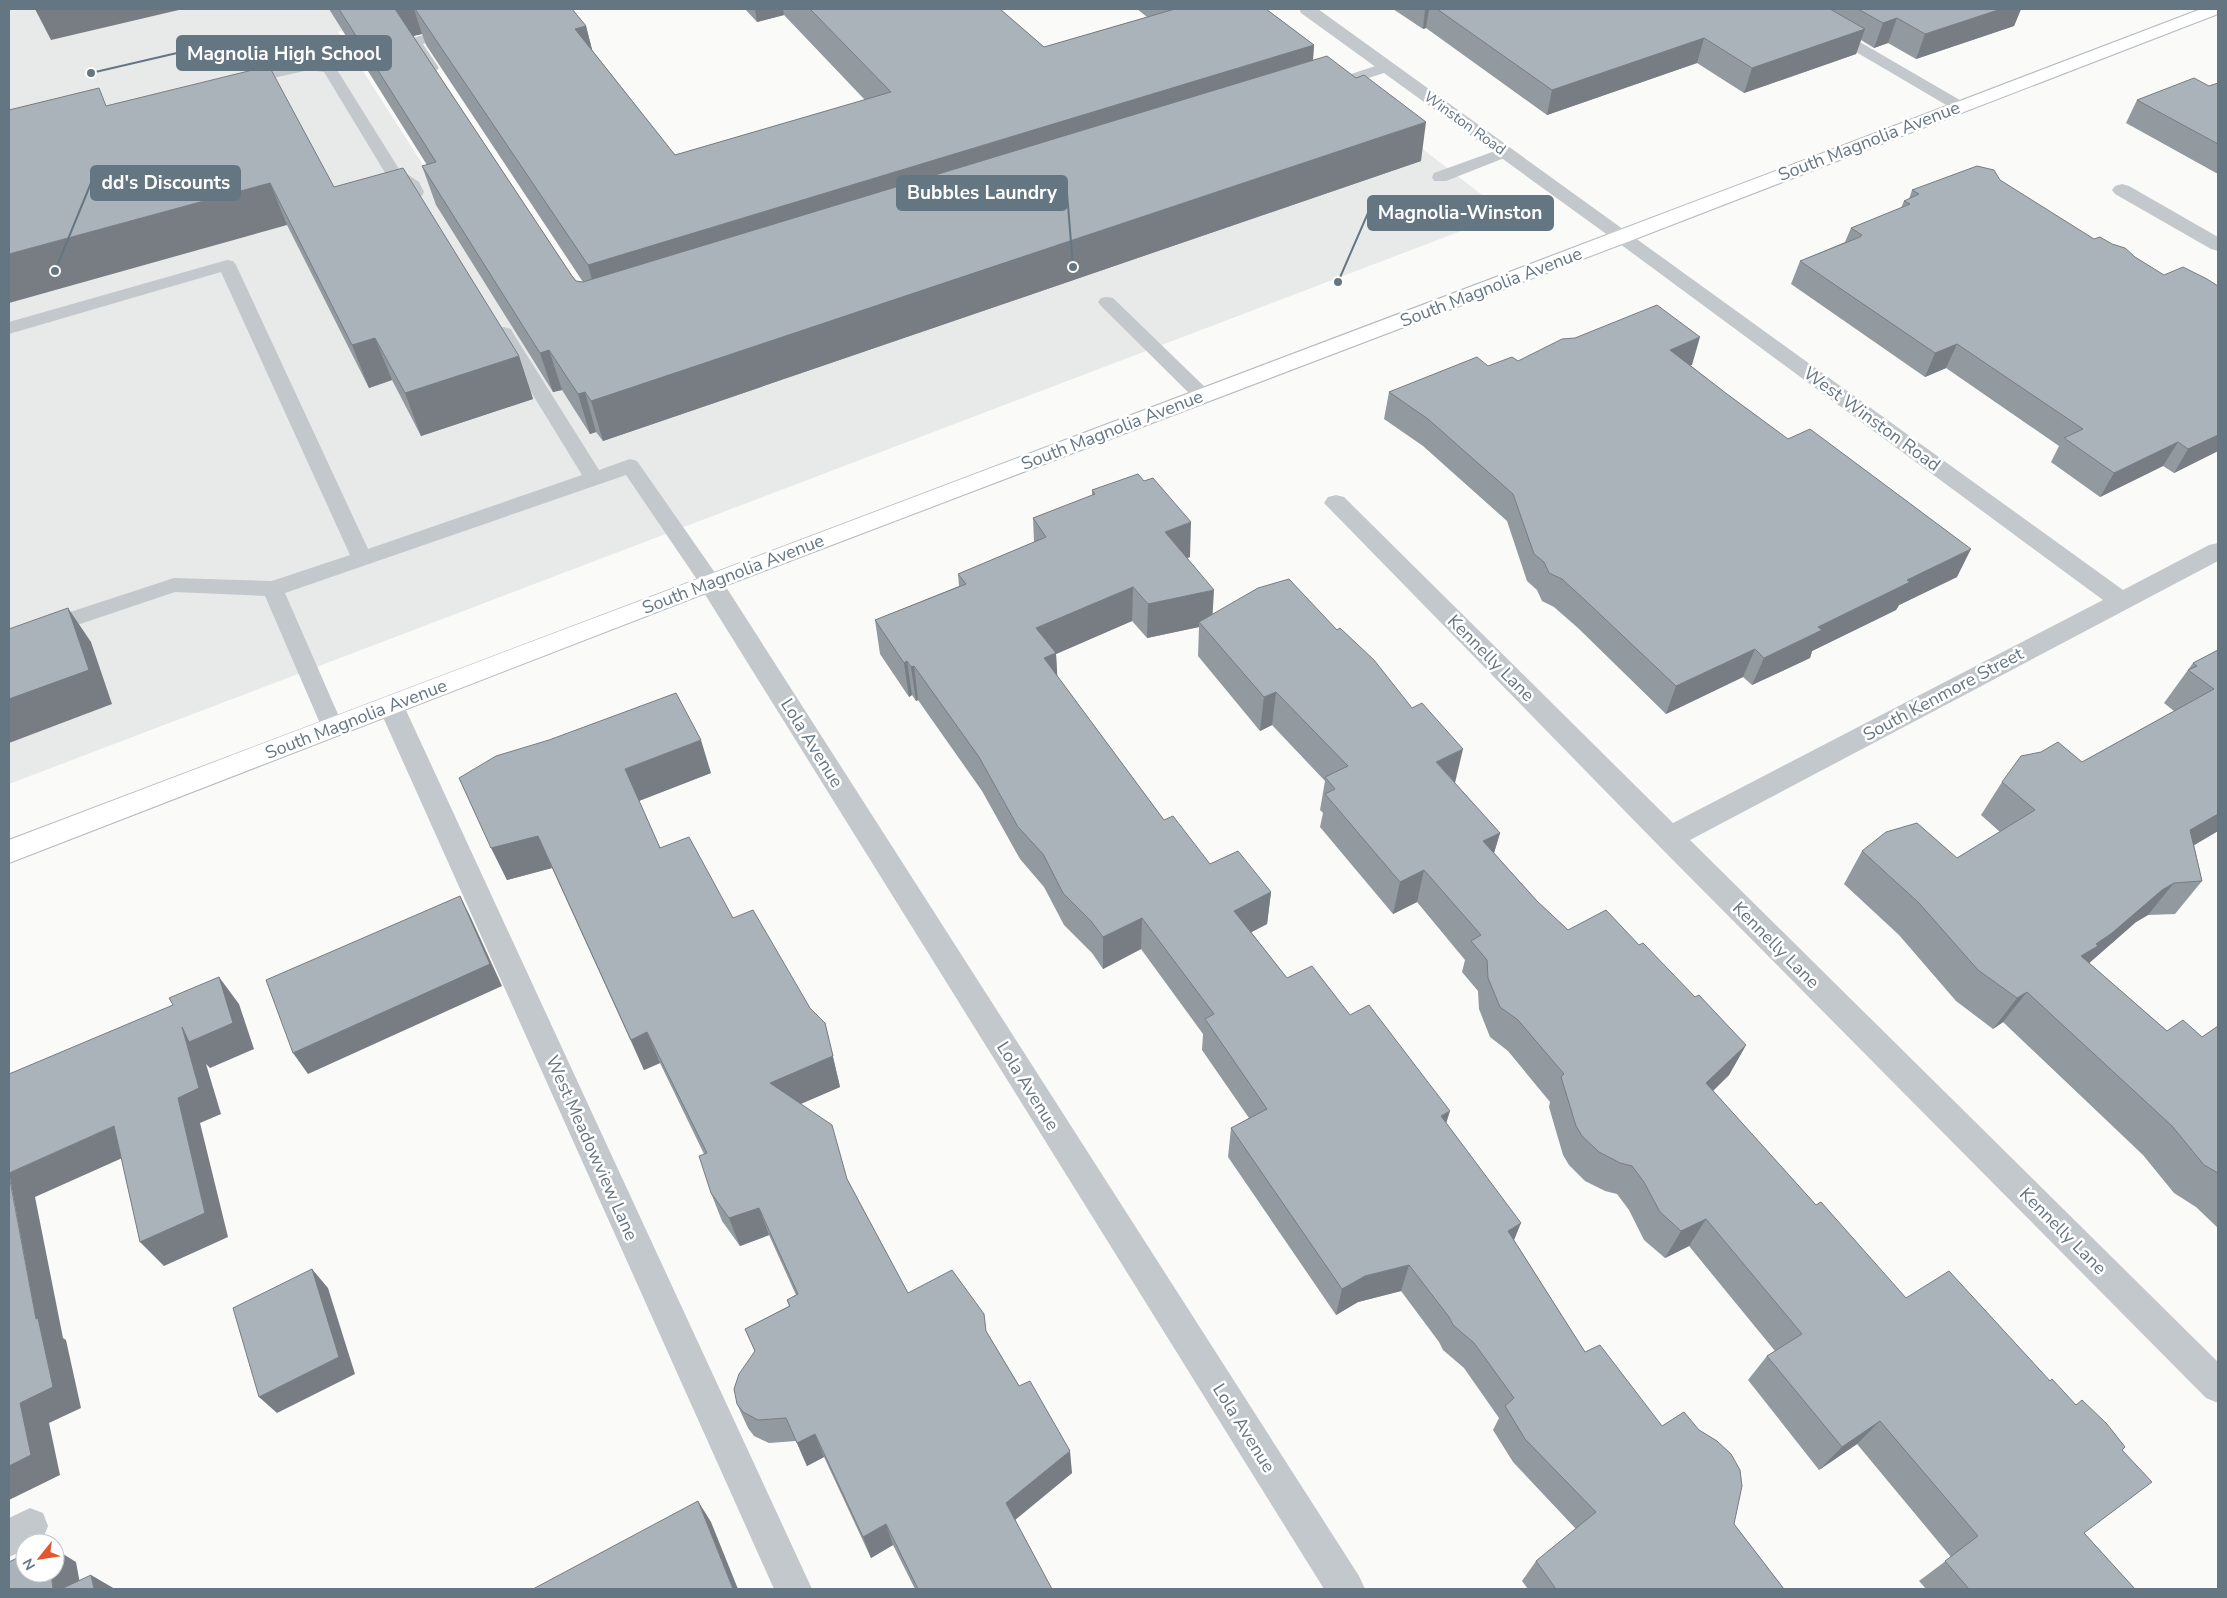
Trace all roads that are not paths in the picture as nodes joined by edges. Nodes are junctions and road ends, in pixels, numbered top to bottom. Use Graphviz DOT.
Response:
graph roads {
  1 [pos="1307,9"];
  2 [pos="1793,9"];
  3 [pos="2216,9"];
  4 [pos="469,28"];
  5 [pos="1388,67"];
  6 [pos="224,84"];
  7 [pos="441,84"];
  8 [pos="1312,91"];
  9 [pos="1959,106"];
  10 [pos="1506,152"];
  11 [pos="1440,177"];
  12 [pos="2122,190"];
  13 [pos="423,203"];
  14 [pos="1623,237"];
  15 [pos="2218,245"];
  16 [pos="1107,302"];
  17 [pos="495,319"];
  18 [pos="9,328"];
  19 [pos="1203,396"];
  20 [pos="594,478"];
  21 [pos="1336,503"];
  22 [pos="2218,551"];
  23 [pos="362,558"];
  24 [pos="710,582"];
  25 [pos="273,589"];
  26 [pos="2121,601"];
  27 [pos="9,640"];
  28 [pos="391,706"];
  29 [pos="333,728"];
  30 [pos="1669,838"];
  31 [pos="9,852"];
  32 [pos="2218,1386"];
  33 [pos="793,1589"];
  34 [pos="1346,1589"];
  1 -- 5 [label="street, Winston Road"];
  2 -- 9 [label="lane"];
  3 -- 9 [label="main road, South Magnolia Avenue"];
  4 -- 7 [label="lane"];
  5 -- 8 [label="lane"];
  5 -- 10 [label="street, Winston Road"];
  6 -- 13 [label="lane"];
  9 -- 14 [label="main road, South Magnolia Avenue"];
  10 -- 11 [label="lane"];
  10 -- 14 [label="street, Winston Road"];
  12 -- 15 [label="street"];
  14 -- 19 [label="main road, South Magnolia Avenue"];
  14 -- 26 [label="street, West Winston Road"];
  16 -- 19 [label="lane"];
  17 -- 20 [label="lane"];
  18 -- 23 [label="lane"];
  19 -- 24 [label="main road, South Magnolia Avenue"];
  20 -- 23 [label="lane"];
  20 -- 24 [label="lane"];
  21 -- 30 [label="street, Kennelly Lane"];
  22 -- 26 [label="street, South Kenmore Street"];
  23 -- 25 [label="lane"];
  24 -- 28 [label="main road, South Magnolia Avenue"];
  24 -- 34 [label="street, Lola Avenue"];
  25 -- 27 [label="lane"];
  25 -- 29 [label="lane"];
  26 -- 30 [label="street, South Kenmore Street"];
  28 -- 29 [label="main road, South Magnolia Avenue"];
  28 -- 33 [label="street, West Meadowview Lane"];
  29 -- 31 [label="main road, South Magnolia Avenue"];
  30 -- 32 [label="street, Kennelly Lane"];
}
